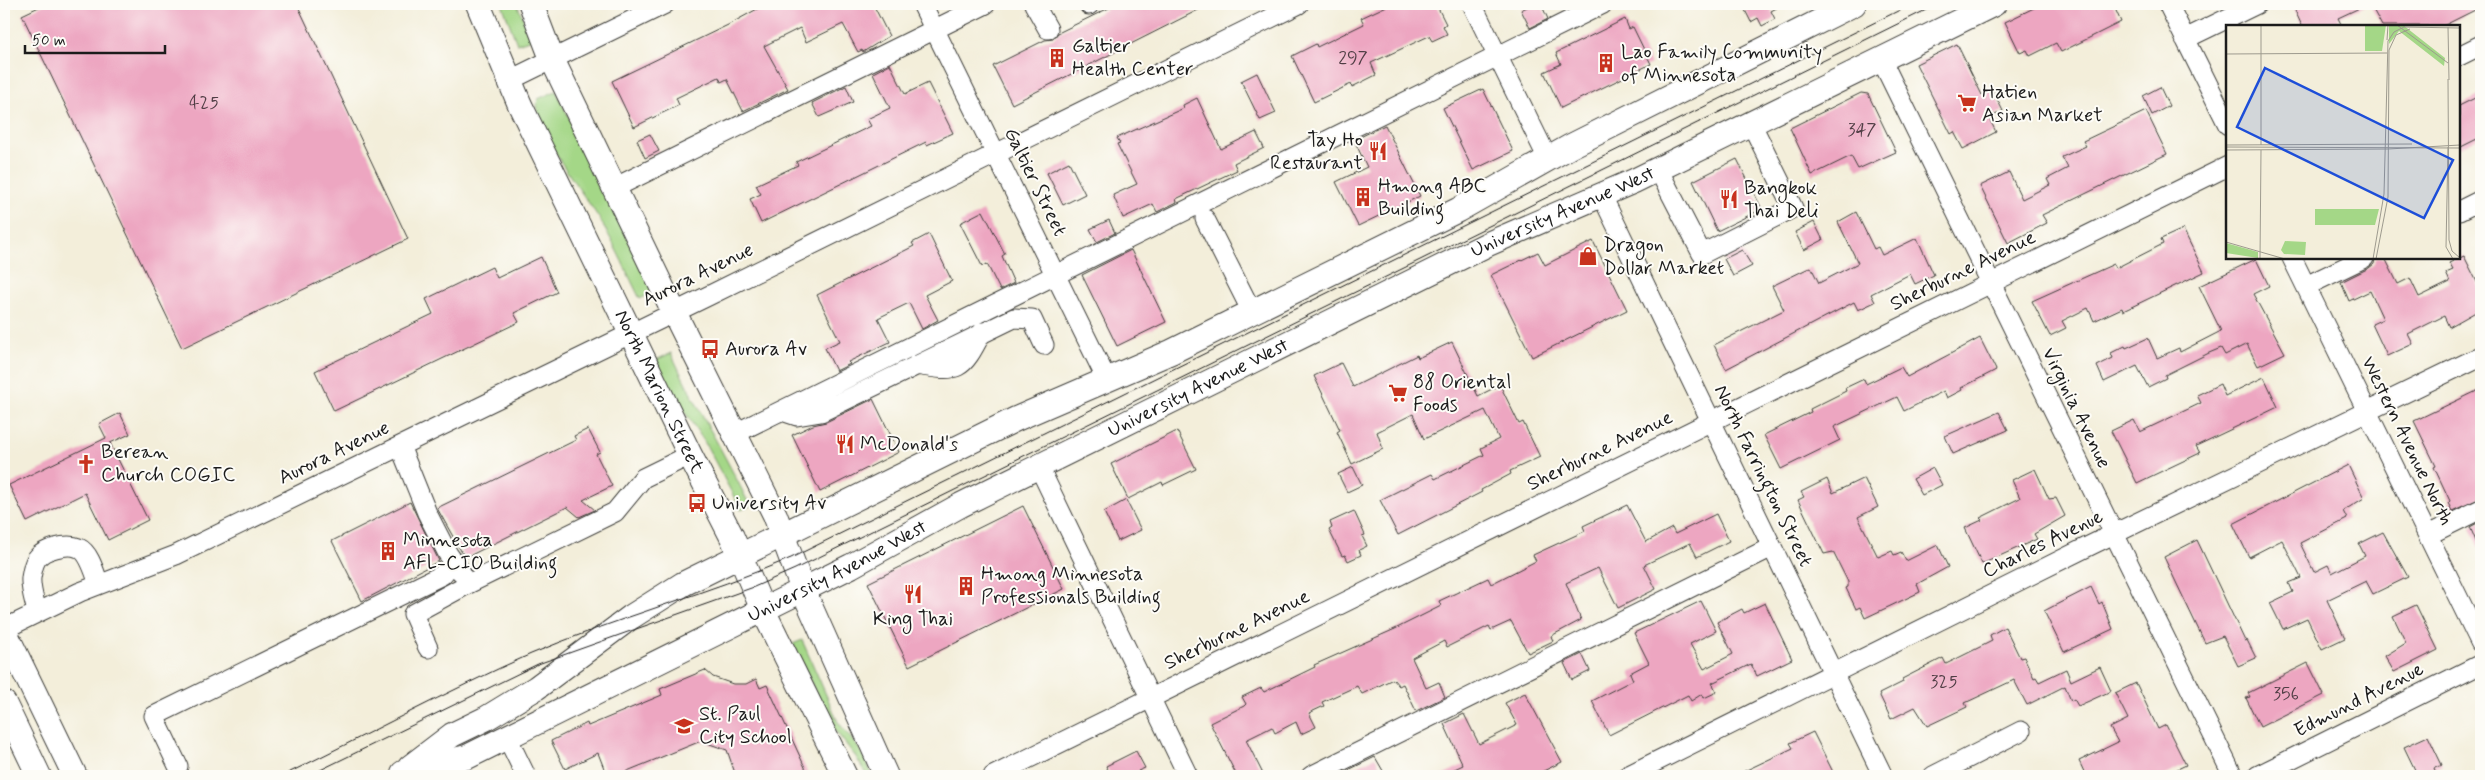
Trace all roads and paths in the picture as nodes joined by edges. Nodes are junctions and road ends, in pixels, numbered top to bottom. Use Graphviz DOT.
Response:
graph roads {
  1 [pos="478,4"];
  2 [pos="531,4"];
  3 [pos="665,4"];
  4 [pos="922,4"];
  5 [pos="986,4"];
  6 [pos="1034,4"];
  7 [pos="1298,4"];
  8 [pos="1472,4"];
  9 [pos="1603,4"];
  10 [pos="1854,4"];
  11 [pos="1994,4"];
  12 [pos="2168,4"];
  13 [pos="2257,4"];
  14 [pos="1825,10"];
  15 [pos="934,29"];
  16 [pos="1048,29"];
  17 [pos="2185,38"];
  18 [pos="2481,45"];
  19 [pos="1498,56"];
  20 [pos="2460,56"];
  21 [pos="552,59"];
  22 [pos="1881,59"];
  23 [pos="510,80"];
  24 [pos="2226,121"];
  25 [pos="1751,123"];
  26 [pos="996,154"];
  27 [pos="1548,159"];
  28 [pos="2226,167"];
  29 [pos="1658,169"];
  30 [pos="614,188"];
  31 [pos="1602,196"];
  32 [pos="2481,200"];
  33 [pos="2460,210"];
  34 [pos="1205,219"];
  35 [pos="2292,259"];
  36 [pos="2362,259"];
  37 [pos="1055,275"];
  38 [pos="1990,283"];
  39 [pos="2306,286"];
  40 [pos="674,312"];
  41 [pos="1252,312"];
  42 [pos="630,334"];
  43 [pos="1044,345"];
  44 [pos="2481,356"];
  45 [pos="1107,380"];
  46 [pos="782,411"];
  47 [pos="2367,411"];
  48 [pos="1712,422"];
  49 [pos="734,434"];
  50 [pos="400,446"];
  51 [pos="690,455"];
  52 [pos="1039,466"];
  53 [pos="2481,509"];
  54 [pos="782,534"];
  55 [pos="2114,534"];
  56 [pos="2428,535"];
  57 [pos="1772,547"];
  58 [pos="740,554"];
  59 [pos="454,561"];
  60 [pos="99,584"];
  61 [pos="468,584"];
  62 [pos="803,590"];
  63 [pos="764,610"];
  64 [pos="37,612"];
  65 [pos="4,629"];
  66 [pos="2481,644"];
  67 [pos="428,648"];
  68 [pos="2481,664"];
  69 [pos="1833,673"];
  70 [pos="1150,698"];
  71 [pos="4,703"];
  72 [pos="2021,731"];
  73 [pos="507,737"];
  74 [pos="178,766"];
  75 [pos="400,775"];
  76 [pos="39,776"];
  77 [pos="76,776"];
  78 [pos="526,776"];
  79 [pos="845,776"];
  80 [pos="886,776"];
  81 [pos="993,776"];
  82 [pos="1188,776"];
  83 [pos="1310,776"];
  84 [pos="1627,776"];
  85 [pos="1883,776"];
  86 [pos="1933,776"];
  87 [pos="2233,776"];
  88 [pos="2257,776"];
  1 -- 23 [label="main road, North Marion Street"];
  2 -- 21 [label="main road"];
  3 -- 21 [label="street"];
  4 -- 15 [label="street, Galtier Street"];
  5 -- 15 [label="street"];
  6 -- 16 [label="street"];
  7 -- 26 [label="street, Aurora Avenue"];
  8 -- 19 [label="street"];
  9 -- 19 [label="street"];
  10 -- 14 [label="main road, University Avenue West"];
  11 -- 22 [label="main road, University Avenue West"];
  12 -- 17 [label="street"];
  13 -- 17 [label="street"];
  14 -- 27 [label="main road, University Avenue West"];
  15 -- 26 [label="street, Galtier Street"];
  15 -- 30 [label="street"];
  17 -- 24 [label="street"];
  18 -- 20 [label="street"];
  19 -- 27 [label="street"];
  19 -- 37 [label="street"];
  21 -- 23 [label="street"];
  21 -- 30 [label="main road"];
  22 -- 25 [label="main road, University Avenue West"];
  22 -- 38 [label="street, Virginia Avenue"];
  23 -- 42 [label="main road, North Marion Street"];
  25 -- 29 [label="main road, University Avenue West"];
  25 -- 29 [label="street"];
  26 -- 37 [label="street, Galtier Street"];
  26 -- 40 [label="street, Aurora Avenue"];
  27 -- 41 [label="main road, University Avenue West"];
  28 -- 38 [label="street, Sherburne Avenue"];
  29 -- 31 [label="main road, University Avenue West"];
  30 -- 40 [label="main road"];
  31 -- 48 [label="street, North Farrington Street"];
  31 -- 52 [label="main road, University Avenue West"];
  32 -- 33 [label="street"];
  34 -- 41 [label="street"];
  35 -- 39 [label="street, Western Avenue North"];
  36 -- 39 [label="street"];
  37 -- 45 [label="street, Galtier Street"];
  37 -- 46 [label="street"];
  38 -- 48 [label="street, Sherburne Avenue"];
  38 -- 55 [label="street, Virginia Avenue"];
  39 -- 47 [label="street, Western Avenue North"];
  40 -- 42 [label="street, Aurora Avenue"];
  40 -- 49 [label="main road"];
  41 -- 45 [label="main road, University Avenue West"];
  42 -- 50 [label="street, Aurora Avenue"];
  42 -- 51 [label="main road, North Marion Street"];
  43 -- 46 [label="street"];
  44 -- 47 [label="street, Charles Avenue"];
  45 -- 54 [label="main road, University Avenue West"];
  46 -- 49 [label="street"];
  47 -- 55 [label="street, Charles Avenue"];
  47 -- 56 [label="street, Western Avenue North"];
  48 -- 57 [label="street, North Farrington Street"];
  48 -- 70 [label="street, Sherburne Avenue"];
  49 -- 54 [label="main road"];
  50 -- 59 [label="street"];
  50 -- 60 [label="street, Aurora Avenue"];
  51 -- 58 [label="main road, North Marion Street"];
  51 -- 61 [label="street"];
  52 -- 62 [label="main road, University Avenue West"];
  52 -- 70 [label="street"];
  53 -- 56 [label="street"];
  54 -- 58 [label="main road, University Avenue West"];
  54 -- 62 [label="main road"];
  55 -- 69 [label="street, Charles Avenue"];
  55 -- 87 [label="street, Virginia Avenue"];
  56 -- 66 [label="street, Western Avenue North"];
  57 -- 69 [label="street, North Farrington Street"];
  57 -- 83 [label="street"];
  58 -- 63 [label="main road, North Marion Street"];
  58 -- 75 [label="main road, University Avenue West"];
  59 -- 61 [label="street"];
  59 -- 74 [label="street"];
  60 -- 64 [label="street, Aurora Avenue"];
  60 -- 64 [label="street"];
  61 -- 67 [label="street"];
  62 -- 63 [label="main road, University Avenue West"];
  62 -- 80 [label="main road"];
  63 -- 73 [label="main road, University Avenue West"];
  63 -- 79 [label="main road, North Marion Street"];
  64 -- 65 [label="street, Aurora Avenue"];
  65 -- 77 [label="main road"];
  68 -- 88 [label="street, Edmund Avenue"];
  69 -- 84 [label="street, Charles Avenue"];
  69 -- 85 [label="street, North Farrington Street"];
  70 -- 81 [label="street, Sherburne Avenue"];
  70 -- 82 [label="street"];
  71 -- 76 [label="main road"];
  72 -- 86 [label="street"];
  73 -- 75 [label="main road, University Avenue West"];
  73 -- 78 [label="street"];
}
